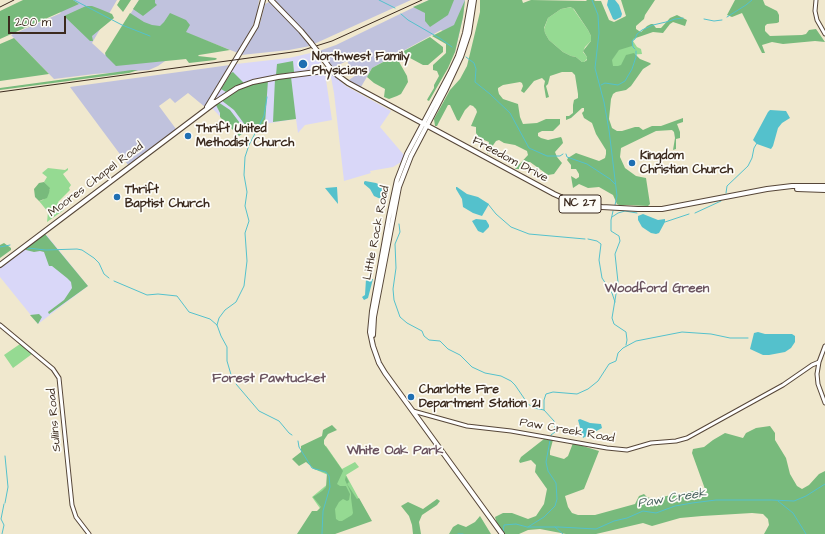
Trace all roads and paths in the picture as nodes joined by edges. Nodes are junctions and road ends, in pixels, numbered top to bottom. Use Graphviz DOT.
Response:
graph roads {
  1 [pos="263,0"];
  2 [pos="271,0"];
  3 [pos="471,0"];
  4 [pos="474,0"];
  5 [pos="816,0"];
  6 [pos="825,34"];
  7 [pos="329,68"];
  8 [pos="214,101"];
  9 [pos="425,125"];
  10 [pos="825,186"];
  11 [pos="789,188"];
  12 [pos="825,190"];
  13 [pos="0,265"];
  14 [pos="0,325"];
  15 [pos="825,346"];
  16 [pos="818,362"];
  17 [pos="825,403"];
  18 [pos="412,411"];
  19 [pos="500,532"];
  20 [pos="89,534"];
  1 -- 8 [label="main road"];
  2 -- 7 [label="main road, Freedom Drive / NC 27, bridge"];
  3 -- 9 [label="main road"];
  4 -- 9 [label="main road"];
  5 -- 6 [label="street"];
  7 -- 8 [label="main road"];
  7 -- 9 [label="main road, Freedom Drive / NC 27"];
  8 -- 13 [label="main road, Moores Chapel Road"];
  9 -- 11 [label="main road, Freedom Drive / NC 27"];
  9 -- 18 [label="main road, Little Rock Road"];
  10 -- 11 [label="main road, Freedom Drive / NC 27"];
  11 -- 12 [label="main road, Freedom Drive / NC 27"];
  14 -- 20 [label="street, Sullins Road"];
  15 -- 16 [label="street"];
  16 -- 17 [label="street"];
  16 -- 18 [label="street, Paw Creek Road"];
  18 -- 19 [label="main road, Little Rock Road"];
}
